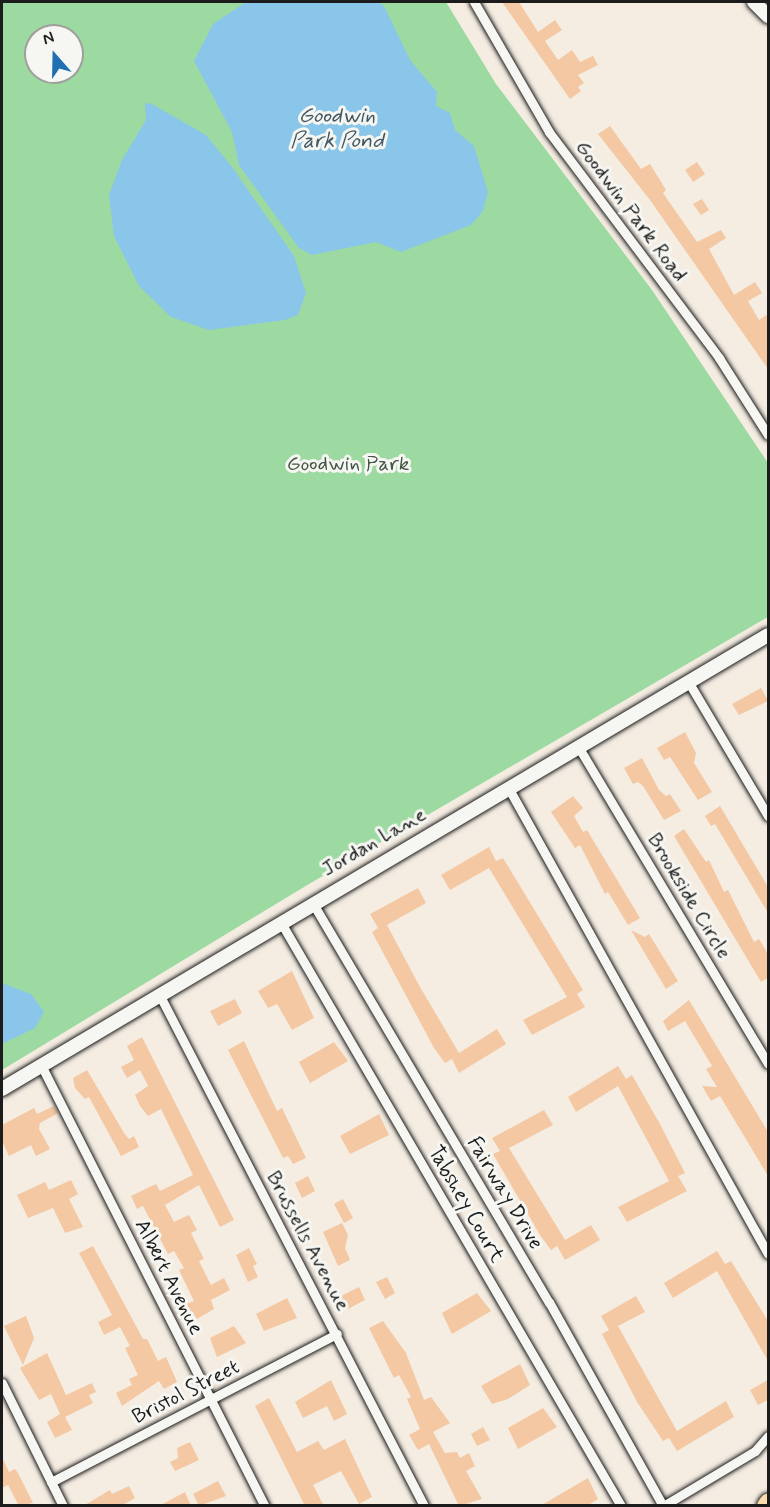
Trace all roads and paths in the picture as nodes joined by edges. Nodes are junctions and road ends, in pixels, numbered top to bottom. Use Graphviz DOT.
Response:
graph roads {
  1 [pos="474,2"];
  2 [pos="754,2"];
  3 [pos="768,16"];
  4 [pos="768,435"];
  5 [pos="768,635"];
  6 [pos="689,683"];
  7 [pos="579,748"];
  8 [pos="509,789"];
  9 [pos="768,816"];
  10 [pos="312,902"];
  11 [pos="280,921"];
  12 [pos="159,994"];
  13 [pos="768,1064"];
  14 [pos="41,1065"];
  15 [pos="2,1089"];
  16 [pos="768,1254"];
  17 [pos="337,1334"];
  18 [pos="2,1383"];
  19 [pos="211,1399"];
  20 [pos="768,1436"];
  21 [pos="51,1482"];
  22 [pos="63,1506"];
  23 [pos="266,1506"];
  24 [pos="424,1506"];
  25 [pos="621,1506"];
  26 [pos="663,1506"];
  1 -- 4 [label="street, Goodwin Park Road"];
  2 -- 3 [label="main road"];
  5 -- 6 [label="main road, Jordan Lane"];
  6 -- 7 [label="main road, Jordan Lane"];
  6 -- 9 [label="street"];
  7 -- 8 [label="main road, Jordan Lane"];
  7 -- 13 [label="street, Brookside Circle"];
  8 -- 10 [label="main road, Jordan Lane"];
  8 -- 16 [label="street"];
  10 -- 11 [label="main road, Jordan Lane"];
  10 -- 26 [label="street, Fairway Drive"];
  11 -- 12 [label="main road, Jordan Lane"];
  11 -- 25 [label="street, Tabshey Court"];
  12 -- 14 [label="main road, Jordan Lane"];
  12 -- 17 [label="street, Brussells Avenue"];
  14 -- 15 [label="main road, Jordan Lane"];
  14 -- 19 [label="street, Albert Avenue"];
  17 -- 19 [label="street, Bristol Street"];
  17 -- 24 [label="street, Brussells Avenue"];
  18 -- 21 [label="street"];
  19 -- 21 [label="street, Bristol Street"];
  19 -- 23 [label="street, Albert Avenue"];
  20 -- 26 [label="street, Fairway Drive"];
  21 -- 22 [label="street"];
}
